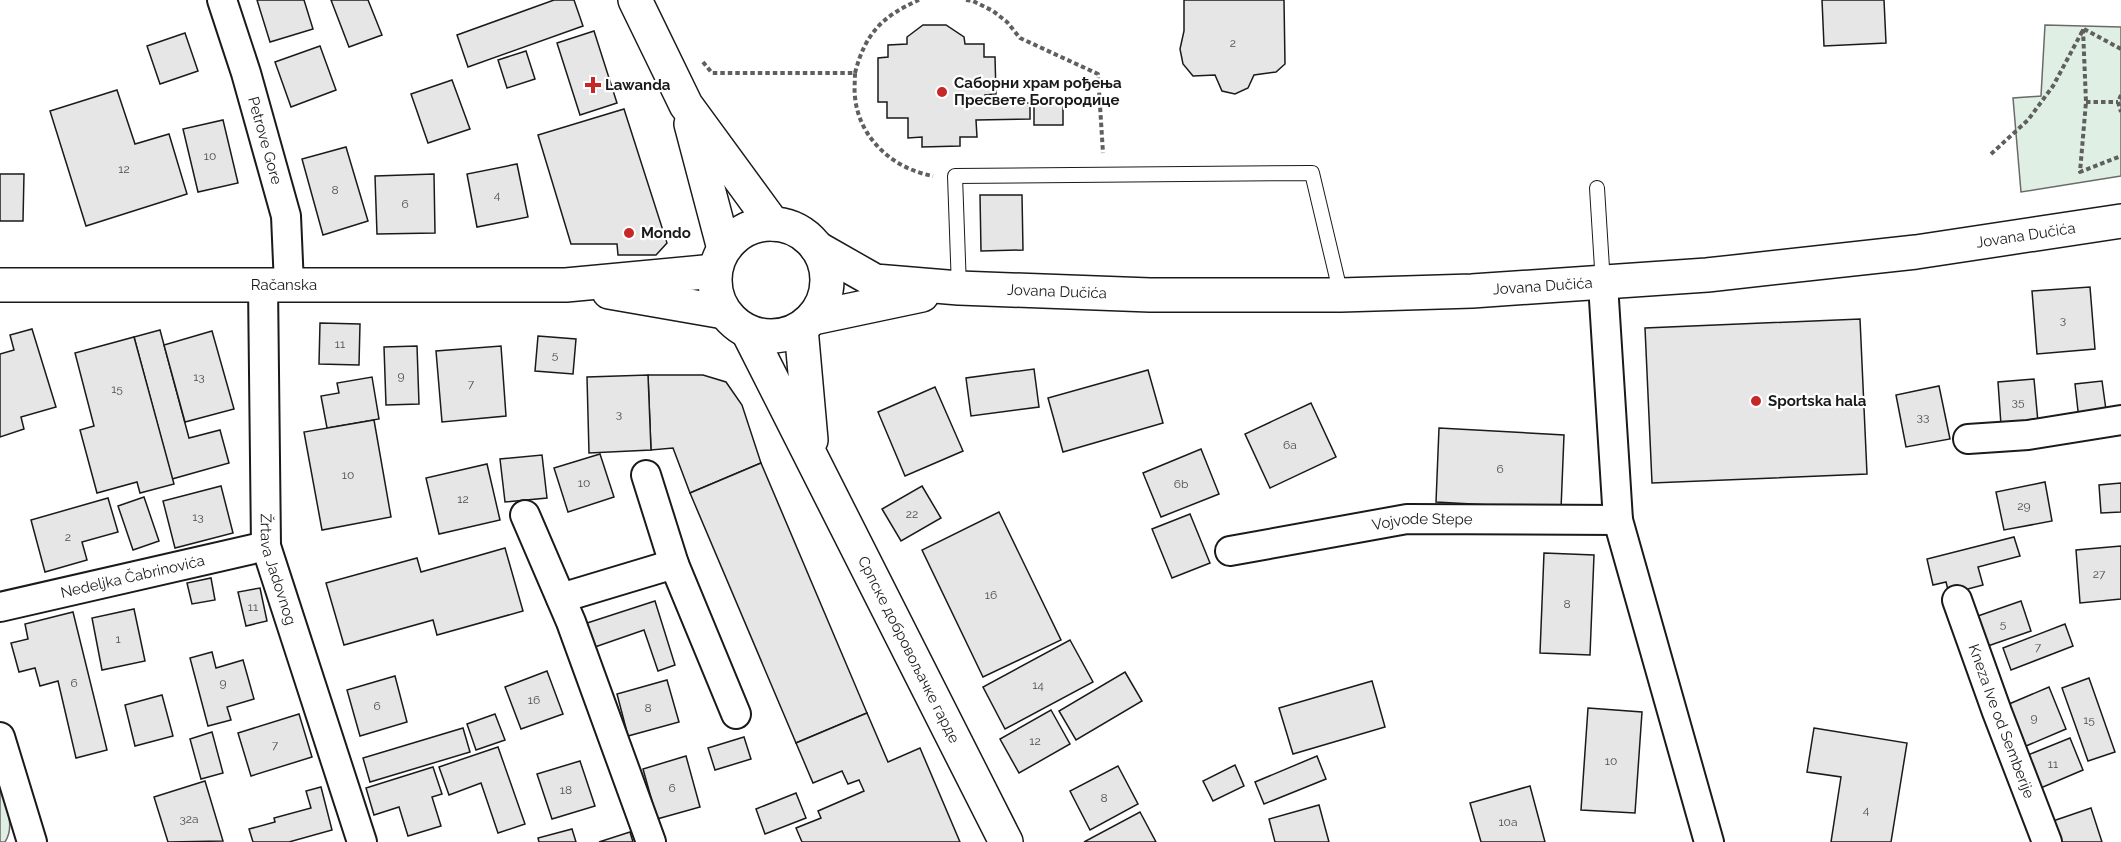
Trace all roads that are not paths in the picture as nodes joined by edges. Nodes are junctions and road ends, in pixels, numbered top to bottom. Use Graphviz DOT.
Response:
graph roads {
  1 [pos="222,0"];
  2 [pos="635,0"];
  3 [pos="686,105"];
  4 [pos="1597,188"];
  5 [pos="2121,221"];
  6 [pos="773,224"];
  7 [pos="817,248"];
  8 [pos="719,260"];
  9 [pos="1603,284"];
  10 [pos="0,285"];
  11 [pos="276,285"];
  12 [pos="566,285"];
  13 [pos="959,288"];
  14 [pos="1341,295"];
  15 [pos="724,312"];
  16 [pos="807,323"];
  17 [pos="748,332"];
  18 [pos="2121,420"];
  19 [pos="1968,439"];
  20 [pos="812,456"];
  21 [pos="646,476"];
  22 [pos="525,514"];
  23 [pos="1618,520"];
  24 [pos="266,546"];
  25 [pos="1230,551"];
  26 [pos="674,564"];
  27 [pos="561,598"];
  28 [pos="1957,600"];
  29 [pos="0,607"];
  30 [pos="736,714"];
  31 [pos="0,737"];
  32 [pos="32,842"];
  33 [pos="362,842"];
  34 [pos="651,842"];
  35 [pos="1006,842"];
  36 [pos="1709,842"];
  37 [pos="2047,842"];
  1 -- 11 [label="street, Petrove Gore"];
  2 -- 3 [label="main road"];
  3 -- 6 [label="main road"];
  3 -- 8 [label="main road"];
  4 -- 9 [label="lane"];
  5 -- 9 [label="main road, Jovana Dučića"];
  6 -- 7 [label="main road"];
  6 -- 8 [label="main road"];
  7 -- 13 [label="main road"];
  7 -- 16 [label="main road"];
  8 -- 12 [label="main road"];
  8 -- 15 [label="main road"];
  9 -- 14 [label="main road, Jovana Dučića"];
  9 -- 23 [label="street"];
  10 -- 11 [label="main road, Račanska"];
  11 -- 12 [label="main road, Račanska"];
  11 -- 24 [label="street, Žrtava Jadovnog"];
  12 -- 15 [label="main road"];
  13 -- 14 [label="main road, Jovana Dučića"];
  13 -- 14 [label="lane"];
  13 -- 16 [label="main road"];
  15 -- 17 [label="main road"];
  16 -- 17 [label="main road"];
  16 -- 20 [label="main road"];
  17 -- 20 [label="main road, Српске добровољачке гарде"];
  18 -- 19 [label="street"];
  20 -- 35 [label="main road, Српске добровољачке гарде"];
  21 -- 26 [label="street"];
  22 -- 27 [label="street"];
  23 -- 25 [label="street, Vojvode Stepe"];
  23 -- 36 [label="street"];
  24 -- 29 [label="street, Nedeljka Čabrinovića"];
  24 -- 33 [label="street, Žrtava Jadovnog"];
  26 -- 27 [label="street"];
  26 -- 30 [label="street"];
  27 -- 34 [label="street"];
  28 -- 37 [label="street, Kneza Ive od Semberije"];
  31 -- 32 [label="street"];
}
